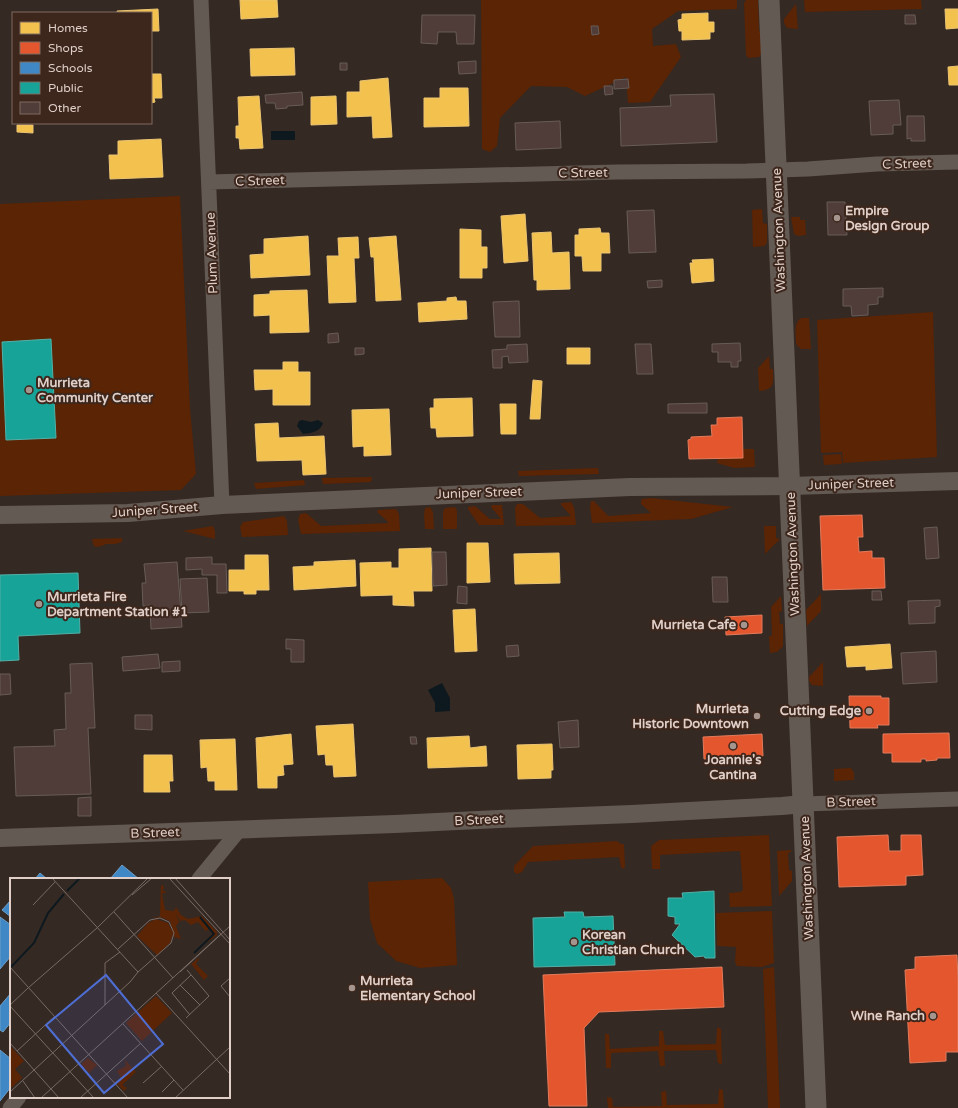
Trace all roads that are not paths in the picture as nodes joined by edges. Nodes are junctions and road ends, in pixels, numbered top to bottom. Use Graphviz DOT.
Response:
graph roads {
  1 [pos="202,0"];
  2 [pos="769,0"];
  3 [pos="958,162"];
  4 [pos="776,170"];
  5 [pos="209,182"];
  6 [pos="958,481"];
  7 [pos="790,486"];
  8 [pos="222,505"];
  9 [pos="0,515"];
  10 [pos="958,799"];
  11 [pos="803,804"];
  12 [pos="240,830"];
  13 [pos="0,838"];
  14 [pos="200,878"];
  15 [pos="18,1098"];
  16 [pos="10,1108"];
  17 [pos="816,1108"];
  1 -- 5 [label="street, Plum Avenue"];
  2 -- 4 [label="main road, Washington Avenue"];
  3 -- 4 [label="street, C Street"];
  4 -- 5 [label="street, C Street"];
  4 -- 7 [label="main road, Washington Avenue"];
  5 -- 8 [label="street, Plum Avenue"];
  6 -- 7 [label="street, Juniper Street"];
  7 -- 8 [label="street, Juniper Street"];
  7 -- 11 [label="main road, Washington Avenue"];
  8 -- 9 [label="street, Juniper Street"];
  10 -- 11 [label="street, B Street"];
  11 -- 12 [label="street, B Street"];
  11 -- 17 [label="main road, Washington Avenue"];
  12 -- 13 [label="street, B Street"];
  12 -- 14 [label="street"];
  15 -- 16 [label="street"];
}
